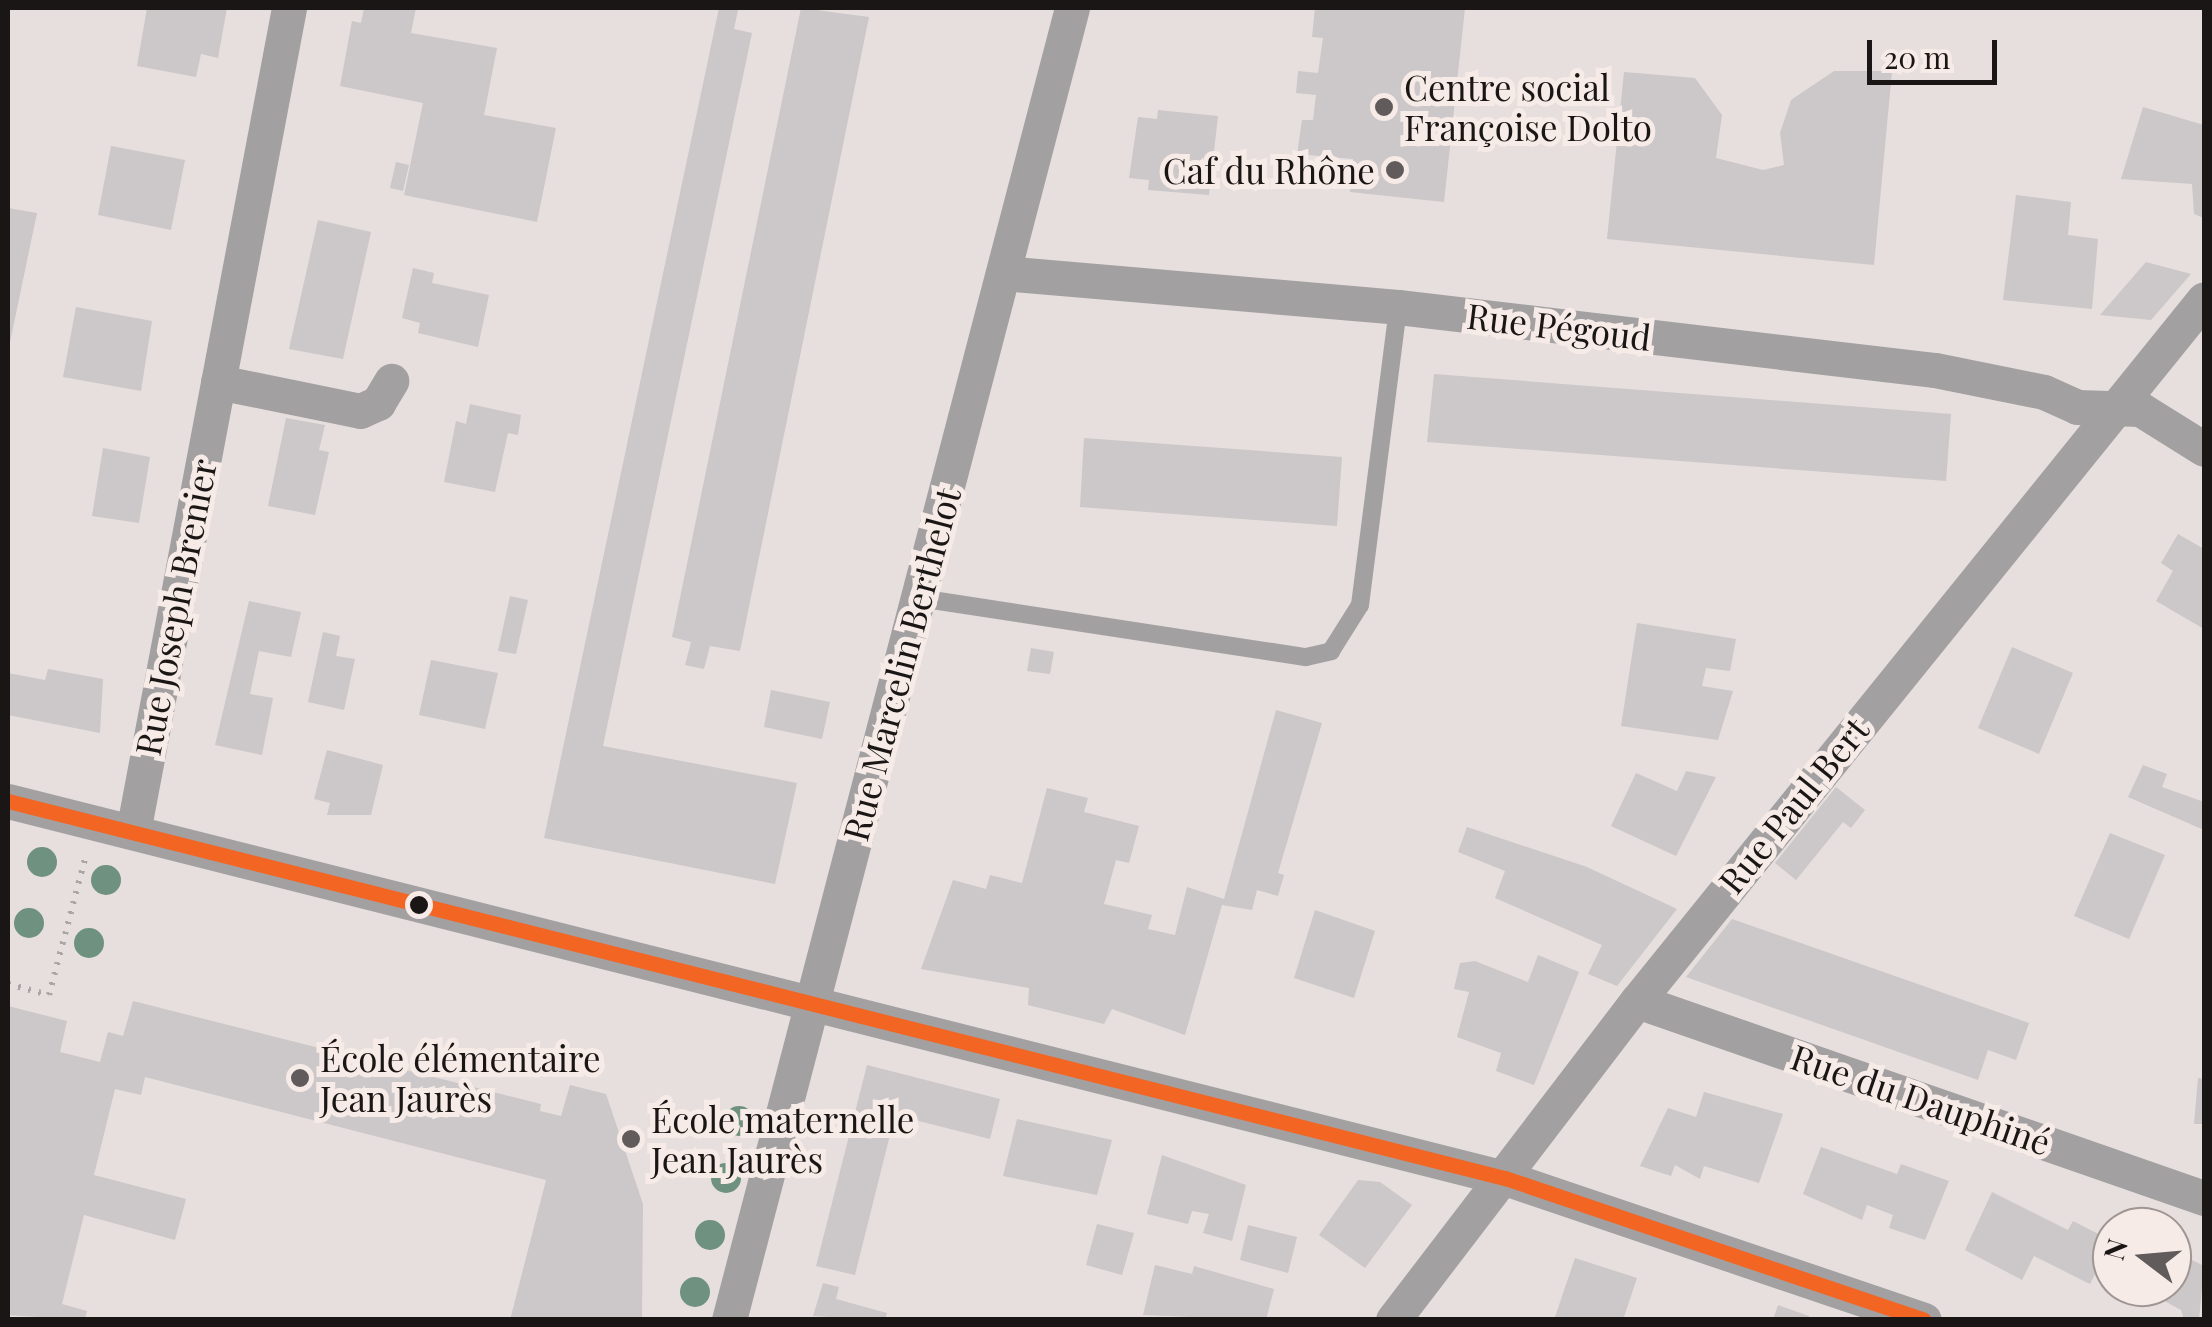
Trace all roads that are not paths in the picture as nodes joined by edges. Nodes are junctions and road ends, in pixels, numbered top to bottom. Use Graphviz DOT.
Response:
graph roads {
  1 [pos="290,8"];
  2 [pos="1072,8"];
  3 [pos="1003,273"];
  4 [pos="2204,299"];
  5 [pos="1398,307"];
  6 [pos="391,381"];
  7 [pos="218,382"];
  8 [pos="2110,408"];
  9 [pos="2204,449"];
  10 [pos="920,598"];
  11 [pos="8,802"];
  12 [pos="134,832"];
  13 [pos="813,998"];
  14 [pos="1637,1001"];
  15 [pos="1504,1178"];
  16 [pos="2204,1198"];
  17 [pos="729,1320"];
  18 [pos="1394,1320"];
  19 [pos="1924,1320"];
  1 -- 7 [label="street, Rue Joseph Brenier"];
  2 -- 3 [label="street, Rue Marcelin Berthelot"];
  3 -- 5 [label="street, Rue Pégoud"];
  3 -- 10 [label="street, Rue Marcelin Berthelot"];
  4 -- 8 [label="street, Rue Paul Bert"];
  5 -- 8 [label="street, Rue Pégoud"];
  5 -- 10 [label="lane"];
  6 -- 7 [label="street"];
  7 -- 12 [label="street, Rue Joseph Brenier"];
  8 -- 9 [label="street, Rue Pégoud"];
  8 -- 14 [label="street, Rue Paul Bert"];
  10 -- 13 [label="street, Rue Marcelin Berthelot"];
  11 -- 12 [label="street"];
  12 -- 13 [label="street"];
  13 -- 15 [label="street"];
  13 -- 17 [label="street, Rue Marcelin Berthelot"];
  14 -- 15 [label="street, Rue Paul Bert"];
  14 -- 16 [label="street, Rue du Dauphiné"];
  15 -- 18 [label="street, Rue Paul Bert"];
  15 -- 19 [label="street"];
}
